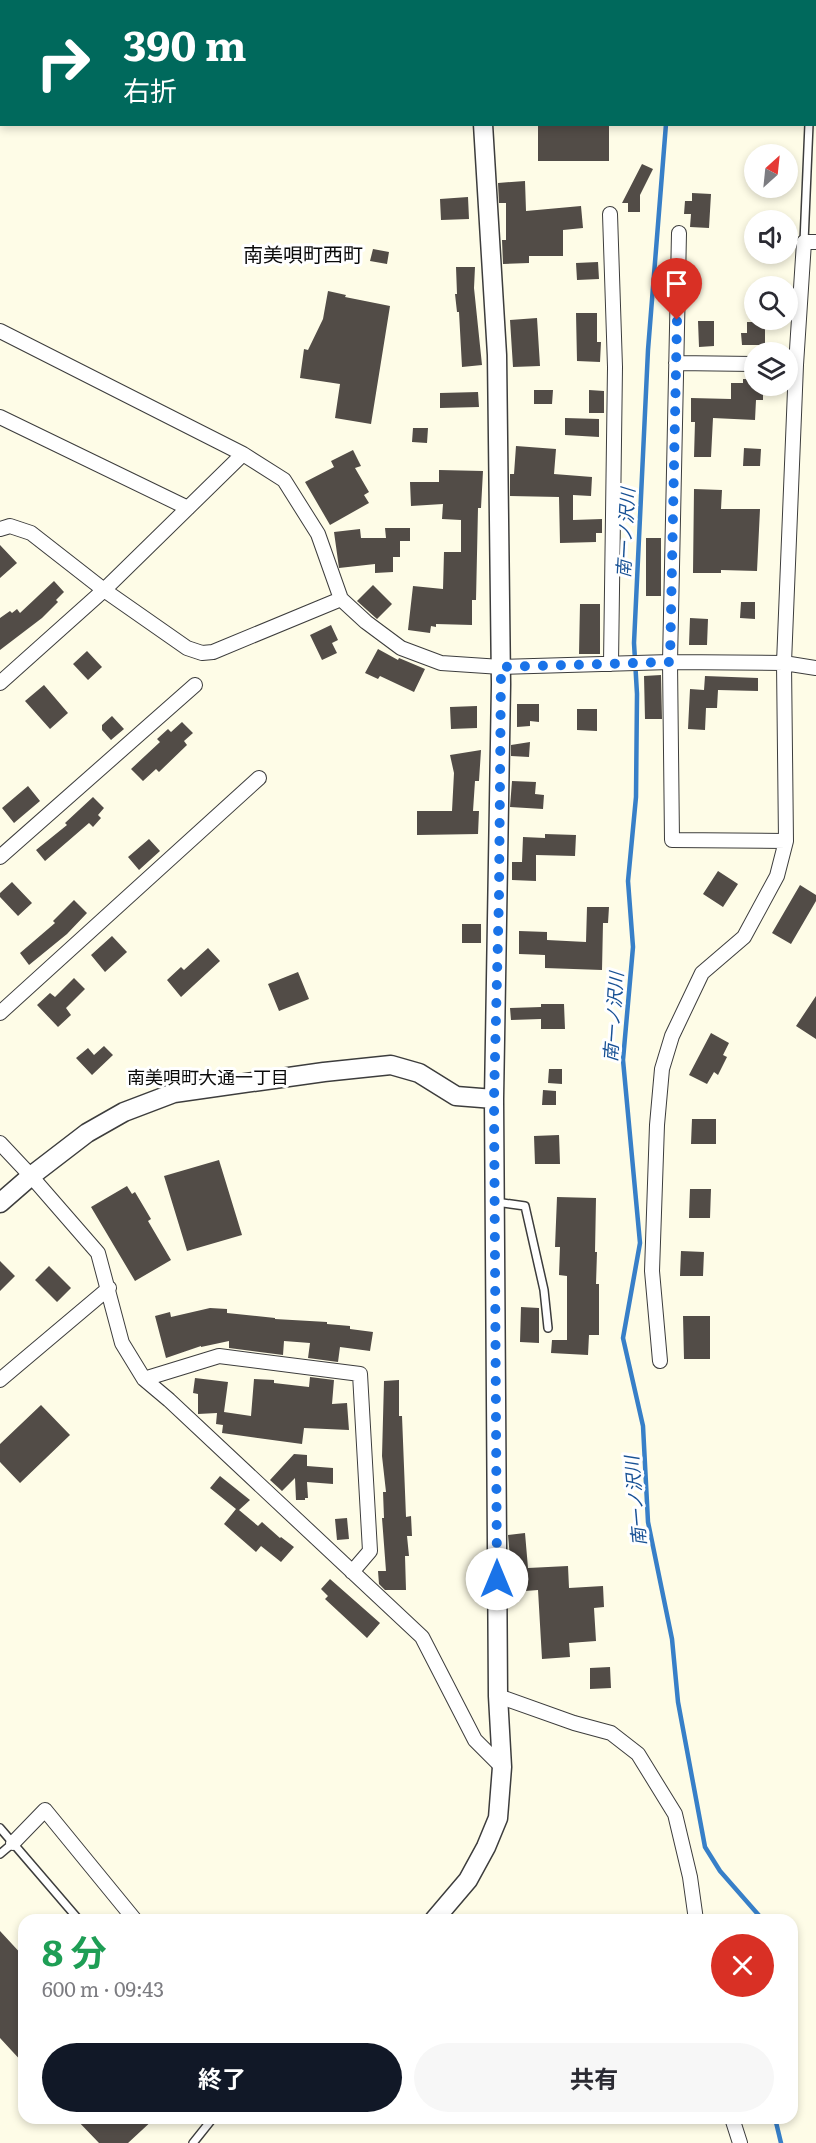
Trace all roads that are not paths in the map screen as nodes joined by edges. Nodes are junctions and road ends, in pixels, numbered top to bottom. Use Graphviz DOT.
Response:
graph roads {
  1 [pos="483,126"];
  2 [pos="809,126"];
  3 [pos="610,214"];
  4 [pos="679,233"];
  5 [pos="810,242"];
  6 [pos="0,331"];
  7 [pos="795,342"];
  8 [pos="676,363"];
  9 [pos="744,364"];
  10 [pos="791,396"];
  11 [pos="0,417"];
  12 [pos="243,454"];
  13 [pos="188,508"];
  14 [pos="0,529"];
  15 [pos="104,590"];
  16 [pos="341,599"];
  17 [pos="670,662"];
  18 [pos="784,663"];
  19 [pos="617,664"];
  20 [pos="501,667"];
  21 [pos="816,668"];
  22 [pos="0,683"];
  23 [pos="195,685"];
  24 [pos="259,778"];
  25 [pos="786,841"];
  26 [pos="0,857"];
  27 [pos="0,1013"];
  28 [pos="494,1099"];
  29 [pos="0,1143"];
  30 [pos="31,1176"];
  31 [pos="494,1202"];
  32 [pos="0,1203"];
  33 [pos="109,1288"];
  34 [pos="548,1328"];
  35 [pos="660,1361"];
  36 [pos="144,1379"];
  37 [pos="0,1380"];
  38 [pos="352,1572"];
  39 [pos="498,1696"];
  40 [pos="502,1767"];
  41 [pos="0,1828"];
  42 [pos="13,1843"];
  43 [pos="0,1854"];
  44 [pos="74,1914"];
  45 [pos="130,1914"];
  46 [pos="439,1914"];
  47 [pos="695,1914"];
  48 [pos="208,2124"];
  49 [pos="734,2124"];
  50 [pos="193,2143"];
  51 [pos="740,2143"];
  1 -- 20 [label="street"];
  2 -- 5 [label="lane"];
  3 -- 19 [label="street"];
  4 -- 8 [label="street"];
  5 -- 7 [label="street"];
  6 -- 12 [label="street"];
  8 -- 9 [label="street"];
  8 -- 17 [label="street"];
  10 -- 18 [label="street"];
  11 -- 13 [label="street"];
  12 -- 13 [label="street"];
  12 -- 16 [label="street"];
  13 -- 15 [label="street"];
  14 -- 15 [label="street"];
  15 -- 16 [label="street"];
  15 -- 22 [label="street"];
  16 -- 20 [label="street"];
  17 -- 18 [label="street"];
  17 -- 19 [label="street"];
  17 -- 25 [label="street"];
  18 -- 21 [label="street"];
  18 -- 25 [label="street"];
  19 -- 20 [label="street"];
  20 -- 28 [label="street"];
  23 -- 26 [label="street"];
  24 -- 27 [label="street"];
  25 -- 35 [label="street"];
  28 -- 30 [label="street"];
  28 -- 31 [label="street"];
  29 -- 30 [label="street"];
  30 -- 32 [label="street"];
  30 -- 33 [label="street"];
  31 -- 34 [label="lane"];
  31 -- 39 [label="street"];
  33 -- 36 [label="street"];
  33 -- 37 [label="street"];
  36 -- 38 [label="street"];
  36 -- 38 [label="street"];
  38 -- 40 [label="street"];
  39 -- 40 [label="street"];
  39 -- 47 [label="street"];
  40 -- 46 [label="street"];
  41 -- 42 [label="lane"];
  42 -- 43 [label="lane"];
  42 -- 44 [label="lane"];
  42 -- 45 [label="street"];
  48 -- 50 [label="lane"];
  49 -- 51 [label="street"];
}
